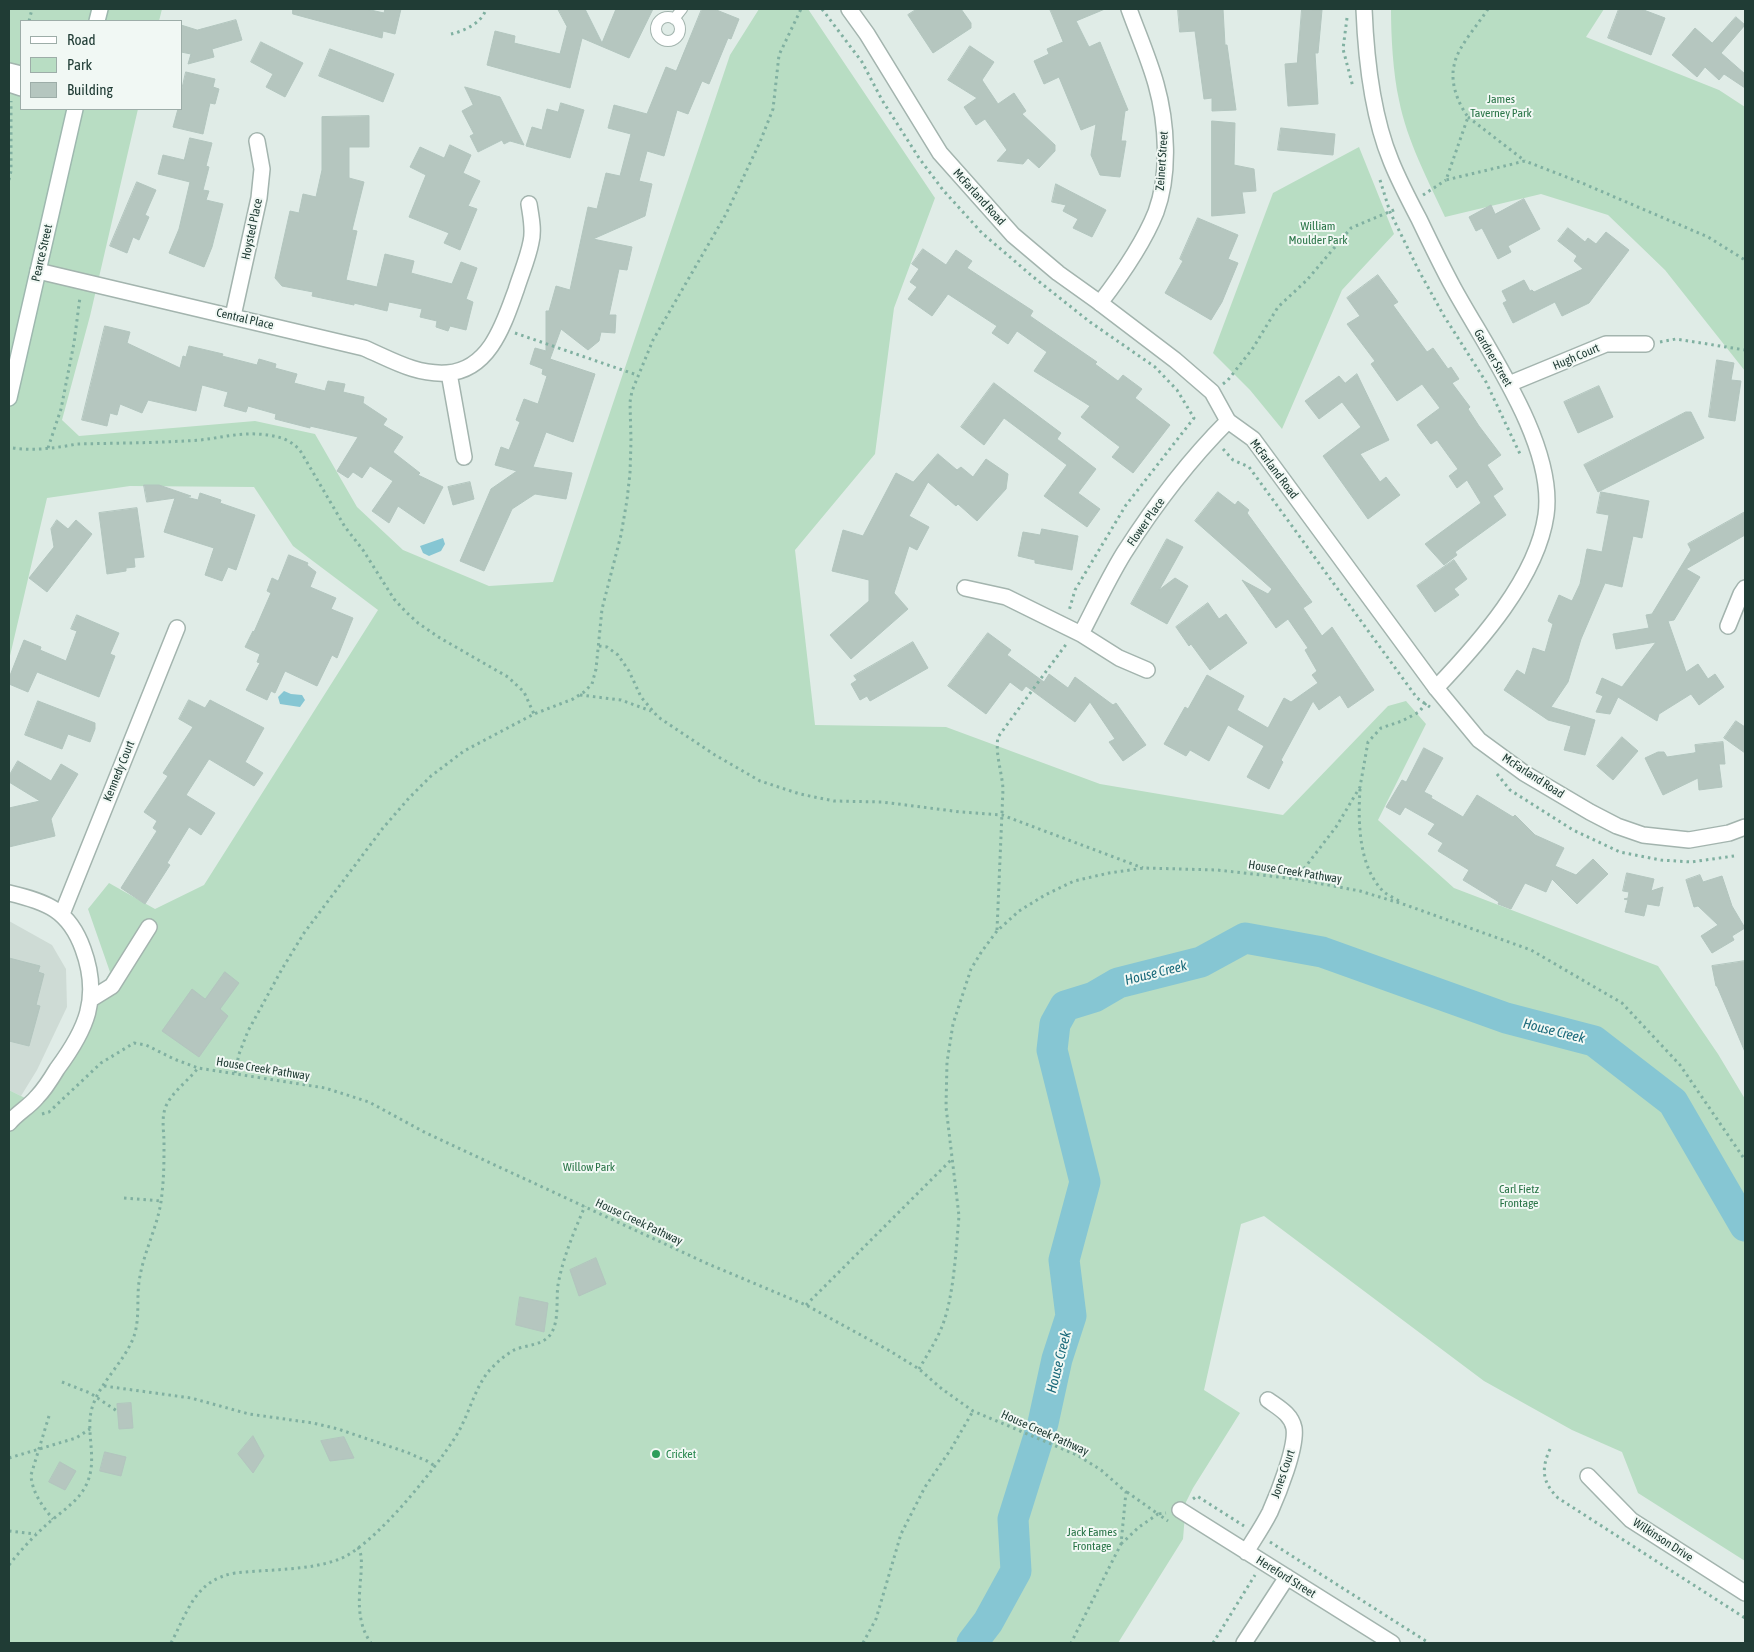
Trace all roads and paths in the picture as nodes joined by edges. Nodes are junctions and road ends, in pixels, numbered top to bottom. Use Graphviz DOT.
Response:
graph roads {
  1 [pos="486,9"];
  2 [pos="682,9"];
  3 [pos="801,9"];
  4 [pos="822,9"];
  5 [pos="849,9"];
  6 [pos="1129,9"];
  7 [pos="1364,9"];
  8 [pos="1488,9"];
  9 [pos="1348,14"];
  10 [pos="674,19"];
  11 [pos="451,34"];
  12 [pos="9,71"];
  13 [pos="16,83"];
  14 [pos="1354,88"];
  15 [pos="75,110"];
  16 [pos="1468,117"];
  17 [pos="257,142"];
  18 [pos="1525,161"];
  19 [pos="1378,174"];
  20 [pos="9,180"];
  21 [pos="1446,180"];
  22 [pos="1411,203"];
  23 [pos="530,204"];
  24 [pos="1390,212"];
  25 [pos="1745,260"];
  26 [pos="38,271"];
  27 [pos="83,281"];
  28 [pos="1100,303"];
  29 [pos="233,316"];
  30 [pos="502,329"];
  31 [pos="1646,344"];
  32 [pos="1745,350"];
  33 [pos="449,373"];
  34 [pos="637,375"];
  35 [pos="1509,384"];
  36 [pos="1212,392"];
  37 [pos="9,398"];
  38 [pos="1228,421"];
  39 [pos="13,448"];
  40 [pos="48,448"];
  41 [pos="464,457"];
  42 [pos="1524,461"];
  43 [pos="965,588"];
  44 [pos="1745,588"];
  45 [pos="1065,626"];
  46 [pos="1728,626"];
  47 [pos="177,628"];
  48 [pos="1081,634"];
  49 [pos="600,646"];
  50 [pos="1147,670"];
  51 [pos="1436,688"];
  52 [pos="579,695"];
  53 [pos="652,711"];
  54 [pos="534,714"];
  55 [pos="1360,787"];
  56 [pos="1002,815"];
  57 [pos="1745,827"];
  58 [pos="1144,868"];
  59 [pos="1296,880"];
  60 [pos="9,893"];
  61 [pos="1406,905"];
  62 [pos="62,914"];
  63 [pos="149,927"];
  64 [pos="997,931"];
  65 [pos="91,999"];
  66 [pos="198,1068"];
  67 [pos="235,1073"];
  68 [pos="26,1106"];
  69 [pos="9,1123"];
  70 [pos="951,1159"];
  71 [pos="1745,1160"];
  72 [pos="124,1198"];
  73 [pos="161,1201"];
  74 [pos="585,1206"];
  75 [pos="806,1305"];
  76 [pos="919,1369"];
  77 [pos="62,1382"];
  78 [pos="104,1386"];
  79 [pos="97,1397"];
  80 [pos="1268,1400"];
  81 [pos="117,1411"];
  82 [pos="973,1411"];
  83 [pos="49,1416"];
  84 [pos="91,1428"];
  85 [pos="40,1449"];
  86 [pos="1550,1449"];
  87 [pos="9,1458"];
  88 [pos="435,1466"];
  89 [pos="1588,1476"];
  90 [pos="1126,1492"];
  91 [pos="1180,1510"];
  92 [pos="1158,1514"];
  93 [pos="53,1519"];
  94 [pos="9,1531"];
  95 [pos="36,1534"];
  96 [pos="1257,1534"];
  97 [pos="1120,1544"];
  98 [pos="358,1547"];
  99 [pos="1246,1552"];
  100 [pos="9,1564"];
  101 [pos="1255,1576"];
  102 [pos="1287,1577"];
  103 [pos="1745,1593"];
  104 [pos="1745,1618"];
  105 [pos="171,1643"];
  106 [pos="370,1643"];
  107 [pos="863,1643"];
  108 [pos="1071,1643"];
  109 [pos="1212,1643"];
  110 [pos="1244,1643"];
  111 [pos="1392,1643"];
  112 [pos="1429,1643"];
  1 -- 11 [label="path"];
  2 -- 10 [label="lane"];
  3 -- 34 [label="path"];
  4 -- 45 [label="path"];
  5 -- 28 [label="street, McFarland Road"];
  6 -- 28 [label="street, Zeinert Street"];
  7 -- 22 [label="street, Gardner Street"];
  8 -- 16 [label="path"];
  9 -- 14 [label="path"];
  12 -- 13 [label="street"];
  13 -- 20 [label="path"];
  15 -- 26 [label="street, Pearce Street"];
  16 -- 18 [label="path"];
  16 -- 21 [label="path"];
  17 -- 29 [label="street, Hoysted Place"];
  18 -- 21 [label="path"];
  18 -- 25 [label="path"];
  19 -- 24 [label="path"];
  21 -- 22 [label="path"];
  22 -- 24 [label="path"];
  22 -- 35 [label="street, Gardner Street"];
  23 -- 30 [label="street, Central Place"];
  24 -- 36 [label="path"];
  24 -- 42 [label="path"];
  26 -- 27 [label="street, Central Place"];
  26 -- 37 [label="street, Pearce Street"];
  27 -- 29 [label="street, Central Place"];
  27 -- 40 [label="path"];
  28 -- 36 [label="street, McFarland Road"];
  29 -- 33 [label="street, Central Place"];
  30 -- 33 [label="street, Central Place"];
  30 -- 34 [label="path"];
  31 -- 32 [label="path"];
  31 -- 35 [label="street, Hugh Court"];
  33 -- 41 [label="street"];
  34 -- 49 [label="path"];
  35 -- 51 [label="street, Gardner Street"];
  36 -- 38 [label="street, McFarland Road"];
  38 -- 48 [label="street, Flower Place"];
  38 -- 51 [label="street, McFarland Road"];
  39 -- 40 [label="path"];
  40 -- 54 [label="path"];
  43 -- 45 [label="street"];
  44 -- 46 [label="street"];
  45 -- 48 [label="street"];
  47 -- 62 [label="street, Kennedy Court"];
  48 -- 50 [label="street"];
  48 -- 56 [label="path"];
  49 -- 52 [label="path"];
  49 -- 53 [label="path"];
  51 -- 55 [label="path"];
  51 -- 57 [label="street, McFarland Road"];
  52 -- 53 [label="path"];
  52 -- 54 [label="path"];
  53 -- 56 [label="path"];
  54 -- 67 [label="path"];
  55 -- 59 [label="path"];
  55 -- 61 [label="path"];
  56 -- 58 [label="path"];
  56 -- 64 [label="path"];
  58 -- 59 [label="path, House Creek Pathway"];
  58 -- 64 [label="path, House Creek Pathway"];
  59 -- 61 [label="path, House Creek Pathway"];
  60 -- 62 [label="street"];
  61 -- 71 [label="path, House Creek Pathway"];
  62 -- 65 [label="street"];
  63 -- 65 [label="street"];
  64 -- 70 [label="path, House Creek Pathway"];
  65 -- 68 [label="street"];
  66 -- 67 [label="path, House Creek Pathway"];
  66 -- 68 [label="path"];
  66 -- 73 [label="path, House Creek Pathway"];
  67 -- 74 [label="path, House Creek Pathway"];
  68 -- 69 [label="street"];
  70 -- 75 [label="path"];
  70 -- 76 [label="path, House Creek Pathway"];
  72 -- 73 [label="path"];
  73 -- 78 [label="path, House Creek Pathway"];
  74 -- 75 [label="path, House Creek Pathway"];
  74 -- 88 [label="path"];
  75 -- 76 [label="path, House Creek Pathway"];
  76 -- 82 [label="path, House Creek Pathway"];
  77 -- 79 [label="path"];
  78 -- 79 [label="path, House Creek Pathway"];
  78 -- 88 [label="path"];
  79 -- 81 [label="path"];
  79 -- 84 [label="path, House Creek Pathway"];
  80 -- 96 [label="street, Jones Court"];
  82 -- 90 [label="path, House Creek Pathway"];
  82 -- 107 [label="path"];
  83 -- 85 [label="path"];
  84 -- 85 [label="path"];
  84 -- 93 [label="path, House Creek Pathway"];
  85 -- 87 [label="path"];
  85 -- 93 [label="path"];
  86 -- 104 [label="path"];
  88 -- 98 [label="path"];
  89 -- 103 [label="street, Wilkinson Drive"];
  90 -- 92 [label="path, House Creek Pathway"];
  90 -- 97 [label="path"];
  91 -- 92 [label="path"];
  91 -- 96 [label="path"];
  91 -- 99 [label="street, Hereford Street"];
  92 -- 97 [label="path"];
  93 -- 95 [label="path, House Creek Pathway"];
  94 -- 95 [label="path"];
  95 -- 100 [label="path, House Creek Pathway"];
  96 -- 99 [label="street, Jones Court"];
  96 -- 112 [label="path"];
  97 -- 108 [label="path"];
  98 -- 105 [label="path"];
  98 -- 106 [label="path"];
  99 -- 102 [label="street, Hereford Street"];
  101 -- 109 [label="path"];
  102 -- 110 [label="street"];
  102 -- 111 [label="street, Hereford Street"];
}
